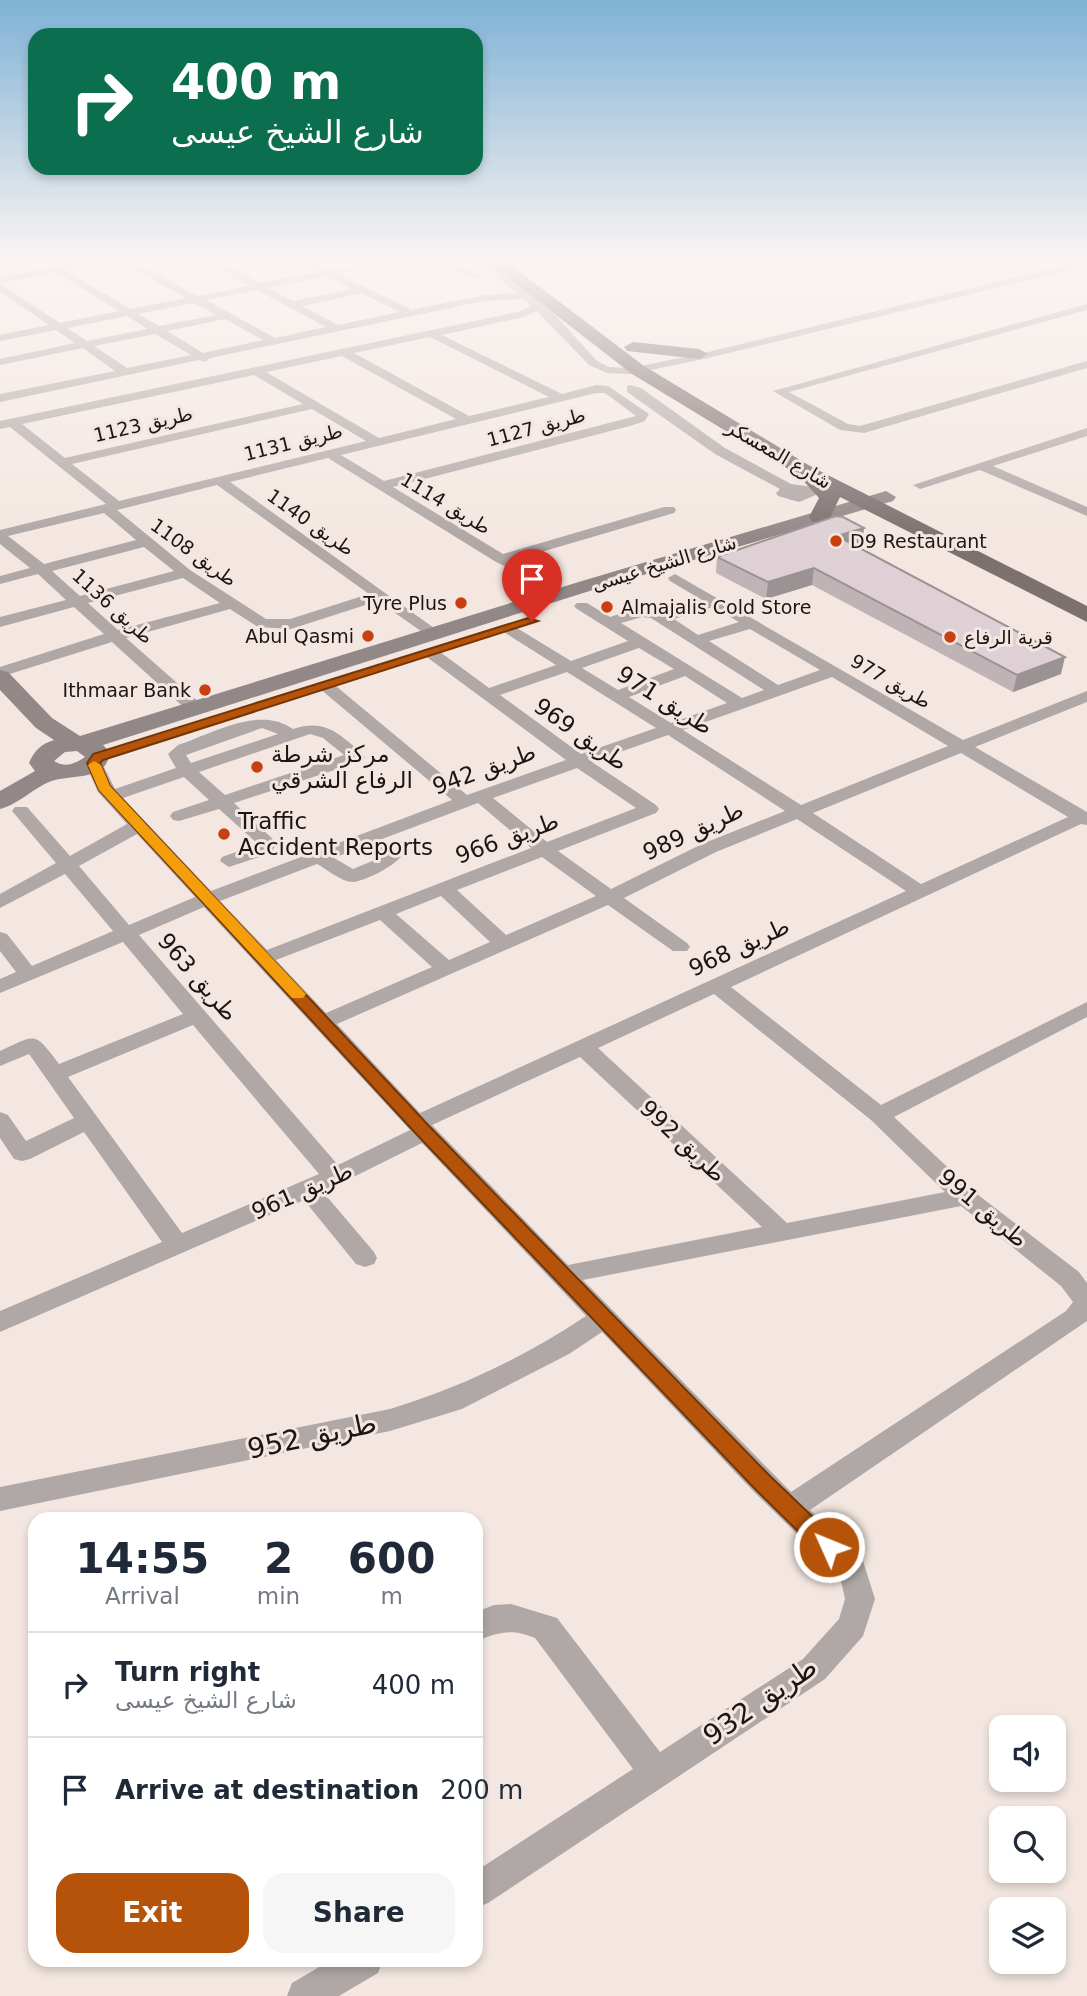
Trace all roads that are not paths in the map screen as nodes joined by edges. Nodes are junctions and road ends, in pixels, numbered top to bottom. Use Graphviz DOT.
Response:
graph roads {
  1 [pos="37,352"];
  2 [pos="96,352"];
  3 [pos="194,352"];
  4 [pos="221,352"];
  5 [pos="349,352"];
  6 [pos="469,352"];
  7 [pos="583,352"];
  8 [pos="629,352"];
  9 [pos="632,352"];
  10 [pos="713,352"];
  11 [pos="921,352"];
  12 [pos="345,353"];
  13 [pos="705,354"];
  14 [pos="201,356"];
  15 [pos="3,358"];
  16 [pos="644,362"];
  17 [pos="1087,364"];
  18 [pos="607,370"];
  19 [pos="125,372"];
  20 [pos="258,372"];
  21 [pos="689,373"];
  22 [pos="233,376"];
  23 [pos="90,379"];
  24 [pos="37,381"];
  25 [pos="602,389"];
  26 [pos="559,397"];
  27 [pos="0,398"];
  28 [pos="119,400"];
  29 [pos="314,405"];
  30 [pos="664,412"];
  31 [pos="641,418"];
  32 [pos="465,419"];
  33 [pos="3,424"];
  34 [pos="1087,432"];
  35 [pos="375,442"];
  36 [pos="329,453"];
  37 [pos="62,461"];
  38 [pos="982,466"];
  39 [pos="803,470"];
  40 [pos="219,480"];
  41 [pos="920,485"];
  42 [pos="381,486"];
  43 [pos="789,488"];
  44 [pos="883,504"];
  45 [pos="111,507"];
  46 [pos="669,510"];
  47 [pos="1087,512"];
  48 [pos="830,521"];
  49 [pos="0,536"];
  50 [pos="927,536"];
  51 [pos="146,542"];
  52 [pos="501,559"];
  53 [pos="41,569"];
  54 [pos="185,573"];
  55 [pos="675,578"];
  56 [pos="0,580"];
  57 [pos="545,581"];
  58 [pos="381,595"];
  59 [pos="75,601"];
  60 [pos="715,601"];
  61 [pos="233,604"];
  62 [pos="582,606"];
  63 [pos="1081,606"];
  64 [pos="662,618"];
  65 [pos="0,622"];
  66 [pos="609,622"];
  67 [pos="751,623"];
  68 [pos="1087,625"];
  69 [pos="507,628"];
  70 [pos="115,636"];
  71 [pos="697,640"];
  72 [pos="431,643"];
  73 [pos="639,643"];
  74 [pos="566,665"];
  75 [pos="684,671"];
  76 [pos="833,671"];
  77 [pos="0,674"];
  78 [pos="326,685"];
  79 [pos="776,691"];
  80 [pos="487,694"];
  81 [pos="617,696"];
  82 [pos="1087,696"];
  83 [pos="741,704"];
  84 [pos="195,708"];
  85 [pos="44,723"];
  86 [pos="669,729"];
  87 [pos="962,747"];
  88 [pos="87,752"];
  89 [pos="579,761"];
  90 [pos="53,763"];
  91 [pos="186,770"];
  92 [pos="0,781"];
  93 [pos="107,792"];
  94 [pos="473,799"];
  95 [pos="222,803"];
  96 [pos="10,806"];
  97 [pos="650,809"];
  98 [pos="799,811"];
  99 [pos="179,816"];
  100 [pos="1085,819"];
  101 [pos="139,825"];
  102 [pos="369,838"];
  103 [pos="546,851"];
  104 [pos="319,857"];
  105 [pos="229,860"];
  106 [pos="68,865"];
  107 [pos="443,888"];
  108 [pos="921,892"];
  109 [pos="610,897"];
  110 [pos="209,898"];
  111 [pos="0,902"];
  112 [pos="382,912"];
  113 [pos="127,935"];
  114 [pos="0,938"];
  115 [pos="504,944"];
  116 [pos="680,947"];
  117 [pos="264,958"];
  118 [pos="447,969"];
  119 [pos="29,975"];
  120 [pos="717,986"];
  121 [pos="0,988"];
  122 [pos="1087,1009"];
  123 [pos="197,1016"];
  124 [pos="323,1022"];
  125 [pos="583,1047"];
  126 [pos="0,1059"];
  127 [pos="54,1074"];
  128 [pos="879,1115"];
  129 [pos="0,1120"];
  130 [pos="88,1121"];
  131 [pos="421,1128"];
  132 [pos="335,1178"];
  133 [pos="309,1189"];
  134 [pos="965,1197"];
  135 [pos="784,1234"];
  136 [pos="178,1246"];
  137 [pos="365,1258"];
  138 [pos="562,1275"];
  139 [pos="1087,1302"];
  140 [pos="604,1318"];
  141 [pos="0,1322"];
  142 [pos="0,1499"];
  143 [pos="789,1508"];
  144 [pos="483,1623"];
  145 [pos="656,1773"];
  146 [pos="483,1886"];
  147 [pos="353,1967"];
  148 [pos="305,1996"];
  1 -- 15 [label="street"];
  2 -- 19 [label="street"];
  3 -- 14 [label="street"];
  4 -- 14 [label="street"];
  5 -- 12 [label="street"];
  6 -- 26 [label="street"];
  7 -- 18 [label="street"];
  8 -- 16 [label="main road, شارع المعسكر"];
  9 -- 16 [label="main road, شارع المعسكر"];
  10 -- 13 [label="street"];
  11 -- 17 [label="street"];
  12 -- 20 [label="street"];
  12 -- 32 [label="street"];
  13 -- 16 [label="main road"];
  13 -- 16 [label="street"];
  13 -- 21 [label="main road"];
  14 -- 19 [label="street"];
  14 -- 22 [label="street"];
  15 -- 24 [label="street"];
  16 -- 18 [label="street"];
  16 -- 39 [label="main road, شارع المعسكر"];
  16 -- 44 [label="main road, شارع المعسكر"];
  18 -- 25 [label="street"];
  19 -- 23 [label="street"];
  20 -- 22 [label="street"];
  20 -- 29 [label="street"];
  22 -- 28 [label="street"];
  23 -- 24 [label="street"];
  23 -- 28 [label="street"];
  24 -- 27 [label="street"];
  25 -- 26 [label="street, طريق 1131"];
  25 -- 30 [label="street"];
  25 -- 31 [label="street, طريق 1127"];
  26 -- 32 [label="street, طريق 1131"];
  28 -- 33 [label="street"];
  29 -- 35 [label="street"];
  29 -- 37 [label="street, طريق 1123"];
  30 -- 31 [label="street"];
  30 -- 43 [label="street"];
  31 -- 42 [label="street, طريق 1127"];
  32 -- 35 [label="street, طريق 1131"];
  33 -- 37 [label="street, طريق 1123"];
  34 -- 38 [label="street"];
  35 -- 36 [label="street, طريق 1131"];
  36 -- 40 [label="street, طريق 1131"];
  36 -- 42 [label="street, طريق 1114"];
  37 -- 45 [label="street, طريق 1123"];
  38 -- 41 [label="street"];
  38 -- 47 [label="street"];
  39 -- 44 [label="main road, شارع المعسكر"];
  39 -- 48 [label="main road"];
  40 -- 45 [label="street, طريق 1131"];
  40 -- 58 [label="street, طريق 1140"];
  42 -- 52 [label="street, طريق 1114"];
  44 -- 48 [label="street, شارع الشيخ عيسى"];
  44 -- 50 [label="main road, شارع المعسكر"];
  44 -- 63 [label="main road, شارع المعسكر"];
  45 -- 49 [label="street, طريق 1131"];
  45 -- 51 [label="street, طريق 1108"];
  46 -- 52 [label="street"];
  48 -- 50 [label="main road"];
  48 -- 55 [label="street, شارع الشيخ عيسى"];
  48 -- 72 [label="street, شارع الشيخ عيسى"];
  49 -- 53 [label="street, طريق 1136"];
  50 -- 63 [label="main road, شارع المعسكر"];
  51 -- 53 [label="street"];
  51 -- 54 [label="street, طريق 1108"];
  52 -- 57 [label="street, طريق 1114"];
  53 -- 56 [label="street"];
  53 -- 59 [label="street, طريق 1136"];
  54 -- 59 [label="street"];
  54 -- 61 [label="street, طريق 1108"];
  55 -- 60 [label="street, طريق 977"];
  55 -- 62 [label="street, شارع الشيخ عيسى"];
  58 -- 61 [label="street, طريق 1108"];
  58 -- 72 [label="street, طريق 1140"];
  59 -- 65 [label="street"];
  59 -- 70 [label="street, طريق 1136"];
  60 -- 64 [label="street"];
  60 -- 67 [label="street, طريق 977"];
  61 -- 70 [label="street"];
  62 -- 66 [label="street"];
  62 -- 69 [label="street, شارع الشيخ عيسى"];
  63 -- 68 [label="main road"];
  64 -- 66 [label="street"];
  64 -- 71 [label="street"];
  66 -- 73 [label="street"];
  67 -- 71 [label="street"];
  67 -- 76 [label="street, طريق 977"];
  69 -- 72 [label="street, شارع الشيخ عيسى"];
  69 -- 74 [label="street, طريق 971"];
  70 -- 77 [label="street"];
  70 -- 84 [label="street, طريق 1136"];
  71 -- 79 [label="street"];
  72 -- 78 [label="street, شارع الشيخ عيسى"];
  72 -- 80 [label="street, طريق 969"];
  72 -- 84 [label="street, شارع الشيخ عيسى"];
  73 -- 74 [label="street, طريق 969"];
  73 -- 75 [label="street"];
  74 -- 80 [label="street, طريق 969"];
  74 -- 81 [label="street, طريق 971"];
  75 -- 81 [label="street"];
  75 -- 83 [label="street"];
  76 -- 79 [label="street, طريق 942"];
  76 -- 87 [label="street, طريق 977"];
  77 -- 85 [label="street"];
  78 -- 88 [label="street, شارع الشيخ عيسى"];
  78 -- 94 [label="street"];
  79 -- 83 [label="street, طريق 942"];
  80 -- 89 [label="street, طريق 969"];
  81 -- 86 [label="street, طريق 971"];
  82 -- 87 [label="street, طريق 989"];
  83 -- 86 [label="street, طريق 942"];
  84 -- 88 [label="street, شارع الشيخ عيسى"];
  85 -- 88 [label="street"];
  85 -- 90 [label="street"];
  86 -- 89 [label="street, طريق 942"];
  86 -- 98 [label="street, طريق 971"];
  87 -- 98 [label="street, طريق 989"];
  87 -- 100 [label="street, طريق 977"];
  88 -- 90 [label="street"];
  88 -- 93 [label="street"];
  89 -- 94 [label="street, طريق 942"];
  89 -- 97 [label="street, طريق 969"];
  90 -- 92 [label="street"];
  90 -- 93 [label="street"];
  90 -- 96 [label="street"];
  91 -- 93 [label="street"];
  91 -- 95 [label="street"];
  91 -- 95 [label="street"];
  93 -- 101 [label="street, طريق 932"];
  94 -- 102 [label="street, طريق 942"];
  94 -- 103 [label="street"];
  95 -- 99 [label="street"];
  95 -- 105 [label="street"];
  96 -- 106 [label="street, طريق 963"];
  97 -- 103 [label="street, طريق 966"];
  98 -- 108 [label="street, طريق 971"];
  98 -- 109 [label="street, طريق 989"];
  100 -- 108 [label="street, طريق 968"];
  101 -- 106 [label="street"];
  101 -- 110 [label="street, طريق 932"];
  102 -- 104 [label="street, طريق 942"];
  102 -- 104 [label="street"];
  103 -- 107 [label="street, طريق 966"];
  103 -- 109 [label="street"];
  104 -- 110 [label="street, طريق 942"];
  106 -- 111 [label="street"];
  106 -- 113 [label="street, طريق 963"];
  107 -- 112 [label="street, طريق 966"];
  107 -- 115 [label="street"];
  108 -- 120 [label="street, طريق 968"];
  109 -- 115 [label="street, طريق 989"];
  109 -- 116 [label="street"];
  110 -- 113 [label="street, طريق 942"];
  110 -- 117 [label="street, طريق 932"];
  112 -- 117 [label="street, طريق 966"];
  112 -- 118 [label="street"];
  113 -- 119 [label="street, طريق 942"];
  113 -- 123 [label="street, طريق 963"];
  114 -- 119 [label="street"];
  115 -- 118 [label="street, طريق 989"];
  117 -- 124 [label="street, طريق 932"];
  118 -- 124 [label="street, طريق 989"];
  119 -- 121 [label="street, طريق 942"];
  120 -- 125 [label="street, طريق 968"];
  120 -- 128 [label="street, طريق 991"];
  122 -- 128 [label="street"];
  123 -- 127 [label="street"];
  123 -- 132 [label="street, طريق 963"];
  124 -- 131 [label="street, طريق 932"];
  125 -- 131 [label="street, طريق 968"];
  125 -- 135 [label="street, طريق 992"];
  126 -- 127 [label="street"];
  127 -- 130 [label="street"];
  128 -- 134 [label="street, طريق 991"];
  129 -- 130 [label="street"];
  130 -- 136 [label="street"];
  131 -- 132 [label="street, طريق 961"];
  131 -- 138 [label="street, طريق 932"];
  132 -- 133 [label="street, طريق 961"];
  133 -- 136 [label="street, طريق 961"];
  133 -- 137 [label="street"];
  134 -- 135 [label="street"];
  134 -- 139 [label="street, طريق 991"];
  135 -- 138 [label="street"];
  136 -- 141 [label="street, طريق 961"];
  138 -- 140 [label="street, طريق 932"];
  139 -- 143 [label="street"];
  140 -- 142 [label="street, طريق 952"];
  140 -- 143 [label="street, طريق 932"];
  143 -- 145 [label="street, طريق 932"];
  144 -- 145 [label="street"];
  145 -- 146 [label="street, طريق 932"];
  147 -- 148 [label="street"];
}
